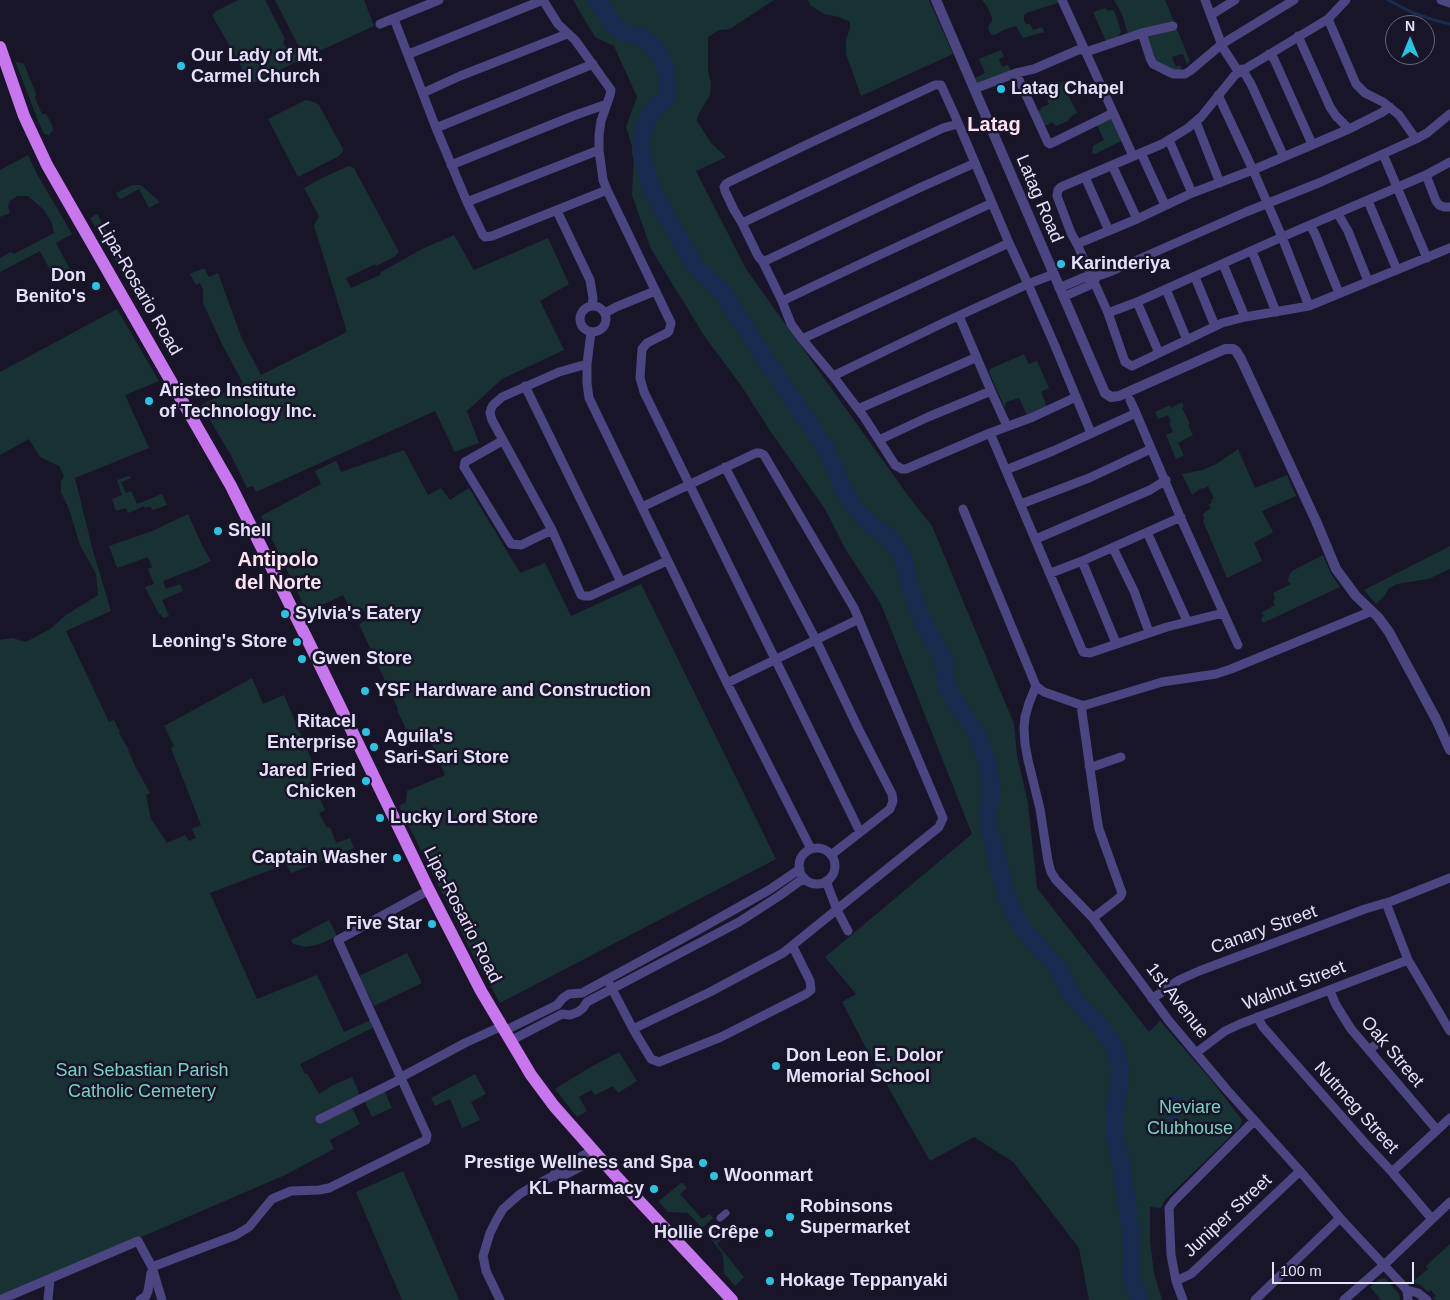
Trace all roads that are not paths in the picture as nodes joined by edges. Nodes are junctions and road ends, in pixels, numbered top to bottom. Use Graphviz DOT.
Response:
graph roads {
  1 [pos="439,0"];
  2 [pos="543,0"];
  3 [pos="936,0"];
  4 [pos="1062,0"];
  5 [pos="1205,0"];
  6 [pos="1235,0"];
  7 [pos="1294,0"];
  8 [pos="1346,0"];
  9 [pos="1441,0"];
  10 [pos="1450,3"];
  11 [pos="1211,15"];
  12 [pos="394,19"];
  13 [pos="1328,19"];
  14 [pos="380,24"];
  15 [pos="1173,26"];
  16 [pos="1142,33"];
  17 [pos="567,34"];
  18 [pos="1298,36"];
  19 [pos="1222,44"];
  20 [pos="1085,50"];
  21 [pos="408,54"];
  22 [pos="1269,54"];
  23 [pos="1,56"];
  24 [pos="593,64"];
  25 [pos="1241,70"];
  26 [pos="1016,73"];
  27 [pos="974,89"];
  28 [pos="423,93"];
  29 [pos="1218,95"];
  30 [pos="607,104"];
  31 [pos="1390,107"];
  32 [pos="1113,113"];
  33 [pos="1450,114"];
  34 [pos="1196,122"];
  35 [pos="958,124"];
  36 [pos="436,128"];
  37 [pos="1349,129"];
  38 [pos="1416,139"];
  39 [pos="1169,140"];
  40 [pos="1312,144"];
  41 [pos="599,150"];
  42 [pos="1137,154"];
  43 [pos="1382,154"];
  44 [pos="1284,157"];
  45 [pos="1450,162"];
  46 [pos="975,163"];
  47 [pos="1112,165"];
  48 [pos="451,166"];
  49 [pos="1253,170"];
  50 [pos="1426,175"];
  51 [pos="1085,177"];
  52 [pos="1220,183"];
  53 [pos="1397,186"];
  54 [pos="607,190"];
  55 [pos="1192,193"];
  56 [pos="1368,200"];
  57 [pos="467,202"];
  58 [pos="992,203"];
  59 [pos="1267,204"];
  60 [pos="1165,205"];
  61 [pos="1450,207"];
  62 [pos="557,211"];
  63 [pos="1338,214"];
  64 [pos="1137,219"];
  65 [pos="742,223"];
  66 [pos="1310,225"];
  67 [pos="1109,231"];
  68 [pos="1282,237"];
  69 [pos="1009,243"];
  70 [pos="1077,244"];
  71 [pos="1450,248"];
  72 [pos="1252,251"];
  73 [pos="1427,258"];
  74 [pos="763,262"];
  75 [pos="1223,264"];
  76 [pos="1397,270"];
  77 [pos="1054,274"];
  78 [pos="1195,277"];
  79 [pos="1092,279"];
  80 [pos="1368,281"];
  81 [pos="1028,284"];
  82 [pos="1166,289"];
  83 [pos="655,291"];
  84 [pos="1061,292"];
  85 [pos="1339,293"];
  86 [pos="782,301"];
  87 [pos="1137,302"];
  88 [pos="592,306"];
  89 [pos="1309,306"];
  90 [pos="1276,312"];
  91 [pos="605,313"];
  92 [pos="1108,313"];
  93 [pos="958,316"];
  94 [pos="1245,317"];
  95 [pos="1215,326"];
  96 [pos="591,332"];
  97 [pos="802,339"];
  98 [pos="1187,340"];
  99 [pos="1159,353"];
  100 [pos="976,358"];
  101 [pos="587,364"];
  102 [pos="833,376"];
  103 [pos="525,386"];
  104 [pos="991,391"];
  105 [pos="1076,397"];
  106 [pos="1130,400"];
  107 [pos="858,409"];
  108 [pos="1136,413"];
  109 [pos="1007,426"];
  110 [pos="990,433"];
  111 [pos="1091,433"];
  112 [pos="879,440"];
  113 [pos="502,441"];
  114 [pos="1151,449"];
  115 [pos="725,467"];
  116 [pos="1006,470"];
  117 [pos="1166,480"];
  118 [pos="689,484"];
  119 [pos="1021,504"];
  120 [pos="642,507"];
  121 [pos="963,509"];
  122 [pos="1181,517"];
  123 [pos="552,530"];
  124 [pos="1147,532"];
  125 [pos="1036,539"];
  126 [pos="1113,548"];
  127 [pos="668,561"];
  128 [pos="1082,561"];
  129 [pos="1051,573"];
  130 [pos="621,582"];
  131 [pos="1372,611"];
  132 [pos="1222,613"];
  133 [pos="859,619"];
  134 [pos="1187,621"];
  135 [pos="1149,632"];
  136 [pos="816,640"];
  137 [pos="1116,643"];
  138 [pos="1238,645"];
  139 [pos="775,660"];
  140 [pos="727,683"];
  141 [pos="1036,686"];
  142 [pos="1081,705"];
  143 [pos="1450,750"];
  144 [pos="1121,757"];
  145 [pos="1089,766"];
  146 [pos="860,832"];
  147 [pos="811,849"];
  148 [pos="831,855"];
  149 [pos="800,869"];
  150 [pos="804,878"];
  151 [pos="1450,878"];
  152 [pos="826,881"];
  153 [pos="429,890"];
  154 [pos="1389,902"];
  155 [pos="837,910"];
  156 [pos="1093,918"];
  157 [pos="848,931"];
  158 [pos="793,947"];
  159 [pos="1408,960"];
  160 [pos="607,980"];
  161 [pos="612,989"];
  162 [pos="1330,990"];
  163 [pos="582,993"];
  164 [pos="1152,999"];
  165 [pos="587,1002"];
  166 [pos="557,1005"];
  167 [pos="562,1014"];
  168 [pos="1257,1017"];
  169 [pos="1449,1028"];
  170 [pos="633,1029"];
  171 [pos="505,1033"];
  172 [pos="1380,1042"];
  173 [pos="1368,1050"];
  174 [pos="1196,1052"];
  175 [pos="401,1078"];
  176 [pos="1450,1118"];
  177 [pos="320,1119"];
  178 [pos="1254,1121"];
  179 [pos="1437,1130"];
  180 [pos="596,1154"];
  181 [pos="1300,1171"];
  182 [pos="1392,1172"];
  183 [pos="1450,1202"];
  184 [pos="1340,1218"];
  185 [pos="1432,1219"];
  186 [pos="1384,1265"];
  187 [pos="152,1267"];
  188 [pos="50,1279"];
  189 [pos="1176,1281"];
  190 [pos="1407,1290"];
  191 [pos="0,1300"];
  192 [pos="48,1300"];
  193 [pos="140,1300"];
  194 [pos="162,1300"];
  195 [pos="500,1300"];
  196 [pos="732,1300"];
  197 [pos="1183,1300"];
  198 [pos="1255,1300"];
  199 [pos="1344,1300"];
  200 [pos="1408,1300"];
  201 [pos="1427,1300"];
  1 -- 12 [label="street"];
  2 -- 17 [label="street"];
  2 -- 21 [label="street"];
  3 -- 27 [label="street, Latag Road"];
  4 -- 20 [label="street"];
  5 -- 11 [label="street"];
  6 -- 11 [label="street"];
  7 -- 19 [label="street"];
  8 -- 13 [label="street"];
  9 -- 10 [label="street"];
  11 -- 19 [label="street"];
  12 -- 14 [label="street"];
  12 -- 21 [label="street"];
  13 -- 18 [label="street"];
  13 -- 31 [label="street"];
  15 -- 16 [label="street"];
  16 -- 19 [label="street"];
  16 -- 20 [label="street"];
  17 -- 24 [label="street"];
  17 -- 28 [label="street"];
  18 -- 22 [label="street"];
  18 -- 37 [label="street"];
  19 -- 25 [label="street"];
  20 -- 26 [label="street"];
  20 -- 32 [label="street"];
  21 -- 28 [label="street"];
  22 -- 25 [label="street"];
  22 -- 40 [label="street"];
  23 -- 153 [label="main road, Lipa-Rosario Road"];
  24 -- 30 [label="street"];
  24 -- 36 [label="street"];
  25 -- 29 [label="street"];
  25 -- 44 [label="street"];
  26 -- 27 [label="street"];
  26 -- 32 [label="street"];
  27 -- 77 [label="street, Latag Road"];
  28 -- 36 [label="street"];
  29 -- 34 [label="street"];
  29 -- 49 [label="street"];
  30 -- 41 [label="street"];
  30 -- 48 [label="street"];
  31 -- 37 [label="street"];
  31 -- 38 [label="street"];
  32 -- 42 [label="street"];
  33 -- 38 [label="street"];
  34 -- 39 [label="street"];
  34 -- 52 [label="street"];
  35 -- 46 [label="street"];
  35 -- 65 [label="street"];
  35 -- 65 [label="street"];
  36 -- 48 [label="street"];
  37 -- 40 [label="street"];
  38 -- 43 [label="street"];
  39 -- 42 [label="street"];
  39 -- 55 [label="street"];
  40 -- 44 [label="street"];
  41 -- 54 [label="street"];
  41 -- 57 [label="street"];
  42 -- 47 [label="street"];
  42 -- 60 [label="street"];
  43 -- 53 [label="street"];
  43 -- 59 [label="street"];
  44 -- 49 [label="street"];
  45 -- 50 [label="street"];
  46 -- 58 [label="street"];
  46 -- 74 [label="street"];
  47 -- 51 [label="street"];
  47 -- 64 [label="street"];
  48 -- 57 [label="street"];
  49 -- 52 [label="street"];
  49 -- 59 [label="street"];
  50 -- 53 [label="street"];
  50 -- 61 [label="street"];
  51 -- 67 [label="street"];
  51 -- 70 [label="street"];
  52 -- 55 [label="street"];
  53 -- 56 [label="street"];
  53 -- 73 [label="street"];
  54 -- 62 [label="street"];
  54 -- 83 [label="street"];
  55 -- 60 [label="street"];
  56 -- 63 [label="street"];
  56 -- 76 [label="street"];
  57 -- 62 [label="street"];
  58 -- 69 [label="street"];
  58 -- 86 [label="street"];
  59 -- 68 [label="street"];
  59 -- 79 [label="street"];
  60 -- 64 [label="street"];
  62 -- 88 [label="street"];
  63 -- 66 [label="street"];
  63 -- 80 [label="street"];
  64 -- 67 [label="street"];
  65 -- 74 [label="street"];
  66 -- 68 [label="street"];
  66 -- 85 [label="street"];
  67 -- 70 [label="street"];
  68 -- 72 [label="street"];
  68 -- 89 [label="street"];
  69 -- 81 [label="street"];
  69 -- 97 [label="street"];
  70 -- 79 [label="street"];
  71 -- 73 [label="street"];
  72 -- 75 [label="street"];
  72 -- 90 [label="street"];
  73 -- 76 [label="street"];
  74 -- 86 [label="street"];
  75 -- 78 [label="street"];
  75 -- 94 [label="street"];
  76 -- 80 [label="street"];
  77 -- 81 [label="street"];
  77 -- 84 [label="street, Latag Road"];
  78 -- 82 [label="street"];
  78 -- 95 [label="street"];
  79 -- 84 [label="street"];
  79 -- 92 [label="street"];
  80 -- 85 [label="street"];
  81 -- 93 [label="street"];
  81 -- 105 [label="street"];
  82 -- 87 [label="street"];
  82 -- 98 [label="street"];
  83 -- 91 [label="street"];
  83 -- 118 [label="street"];
  84 -- 131 [label="street, Latag Road"];
  85 -- 89 [label="street"];
  86 -- 97 [label="street"];
  87 -- 92 [label="street"];
  87 -- 99 [label="street"];
  88 -- 91 [label="street"];
  88 -- 96 [label="street"];
  89 -- 90 [label="street"];
  90 -- 94 [label="street"];
  91 -- 96 [label="street"];
  92 -- 99 [label="street"];
  93 -- 100 [label="street"];
  93 -- 102 [label="street"];
  94 -- 95 [label="street"];
  95 -- 98 [label="street"];
  96 -- 101 [label="street"];
  97 -- 102 [label="street"];
  98 -- 99 [label="street"];
  100 -- 104 [label="street"];
  100 -- 107 [label="street"];
  101 -- 103 [label="street"];
  101 -- 120 [label="street"];
  102 -- 107 [label="street"];
  103 -- 113 [label="street"];
  103 -- 130 [label="street"];
  104 -- 109 [label="street"];
  104 -- 112 [label="street"];
  105 -- 109 [label="street"];
  105 -- 111 [label="street"];
  106 -- 108 [label="street"];
  107 -- 112 [label="street"];
  108 -- 111 [label="street"];
  108 -- 114 [label="street"];
  109 -- 110 [label="street"];
  110 -- 112 [label="street"];
  110 -- 116 [label="street"];
  111 -- 116 [label="street"];
  113 -- 123 [label="street"];
  113 -- 123 [label="street"];
  114 -- 117 [label="street"];
  114 -- 119 [label="street"];
  115 -- 118 [label="street"];
  115 -- 133 [label="street"];
  115 -- 136 [label="street"];
  116 -- 119 [label="street"];
  117 -- 122 [label="street"];
  117 -- 125 [label="street"];
  118 -- 120 [label="street"];
  118 -- 139 [label="street"];
  119 -- 125 [label="street"];
  120 -- 127 [label="street"];
  121 -- 141 [label="street"];
  122 -- 124 [label="street"];
  122 -- 132 [label="street"];
  123 -- 130 [label="street"];
  124 -- 126 [label="street"];
  124 -- 134 [label="street"];
  125 -- 129 [label="street"];
  126 -- 128 [label="street"];
  126 -- 135 [label="street"];
  127 -- 130 [label="street"];
  127 -- 140 [label="street"];
  128 -- 129 [label="street"];
  128 -- 137 [label="street"];
  129 -- 137 [label="street"];
  131 -- 142 [label="street"];
  131 -- 143 [label="street"];
  132 -- 134 [label="street"];
  132 -- 138 [label="street"];
  133 -- 136 [label="street"];
  133 -- 155 [label="street"];
  134 -- 135 [label="street"];
  135 -- 137 [label="street"];
  136 -- 139 [label="street"];
  136 -- 146 [label="street"];
  139 -- 140 [label="street"];
  139 -- 146 [label="street"];
  140 -- 147 [label="street"];
  141 -- 142 [label="street"];
  141 -- 156 [label="street, 1st Avenue"];
  142 -- 145 [label="street"];
  144 -- 145 [label="street"];
  145 -- 156 [label="street"];
  146 -- 148 [label="street"];
  147 -- 148 [label="street"];
  147 -- 149 [label="street"];
  148 -- 152 [label="street"];
  149 -- 150 [label="street"];
  149 -- 160 [label="street"];
  150 -- 152 [label="street"];
  150 -- 161 [label="street"];
  151 -- 154 [label="street, Canary Street"];
  152 -- 155 [label="street"];
  153 -- 171 [label="main road, Lipa-Rosario Road"];
  153 -- 175 [label="street"];
  154 -- 159 [label="street"];
  154 -- 164 [label="street, Canary Street"];
  155 -- 157 [label="street"];
  155 -- 158 [label="street"];
  156 -- 164 [label="street, 1st Avenue"];
  158 -- 170 [label="street"];
  158 -- 170 [label="street"];
  159 -- 162 [label="street, Walnut Street"];
  159 -- 169 [label="street"];
  160 -- 161 [label="street"];
  160 -- 163 [label="street"];
  161 -- 165 [label="street"];
  161 -- 170 [label="street"];
  162 -- 168 [label="street, Walnut Street"];
  162 -- 173 [label="street, Oak Street"];
  163 -- 165 [label="street"];
  163 -- 166 [label="street"];
  164 -- 174 [label="street, 1st Avenue"];
  165 -- 167 [label="street"];
  166 -- 167 [label="street"];
  166 -- 171 [label="street"];
  167 -- 171 [label="street"];
  168 -- 174 [label="street, Walnut Street"];
  168 -- 182 [label="street, Nutmeg Street"];
  171 -- 175 [label="street"];
  171 -- 180 [label="main road, Lipa-Rosario Road"];
  172 -- 173 [label="street"];
  173 -- 179 [label="street, Oak Street"];
  174 -- 178 [label="street, 1st Avenue"];
  175 -- 177 [label="street"];
  175 -- 187 [label="street"];
  176 -- 179 [label="street"];
  178 -- 181 [label="street, 1st Avenue"];
  178 -- 189 [label="street"];
  179 -- 182 [label="street"];
  180 -- 195 [label="street"];
  180 -- 196 [label="main road, Lipa-Rosario Road"];
  181 -- 184 [label="street, 1st Avenue"];
  181 -- 189 [label="street, Juniper Street"];
  182 -- 185 [label="street, Nutmeg Street"];
  183 -- 185 [label="street"];
  184 -- 186 [label="street, 1st Avenue"];
  184 -- 198 [label="street"];
  185 -- 186 [label="street"];
  186 -- 190 [label="street, 1st Avenue"];
  186 -- 199 [label="street"];
  187 -- 188 [label="street"];
  187 -- 193 [label="street"];
  187 -- 194 [label="street"];
  188 -- 191 [label="street"];
  188 -- 192 [label="street"];
  189 -- 197 [label="street"];
  190 -- 200 [label="street"];
  190 -- 201 [label="street"];
}
